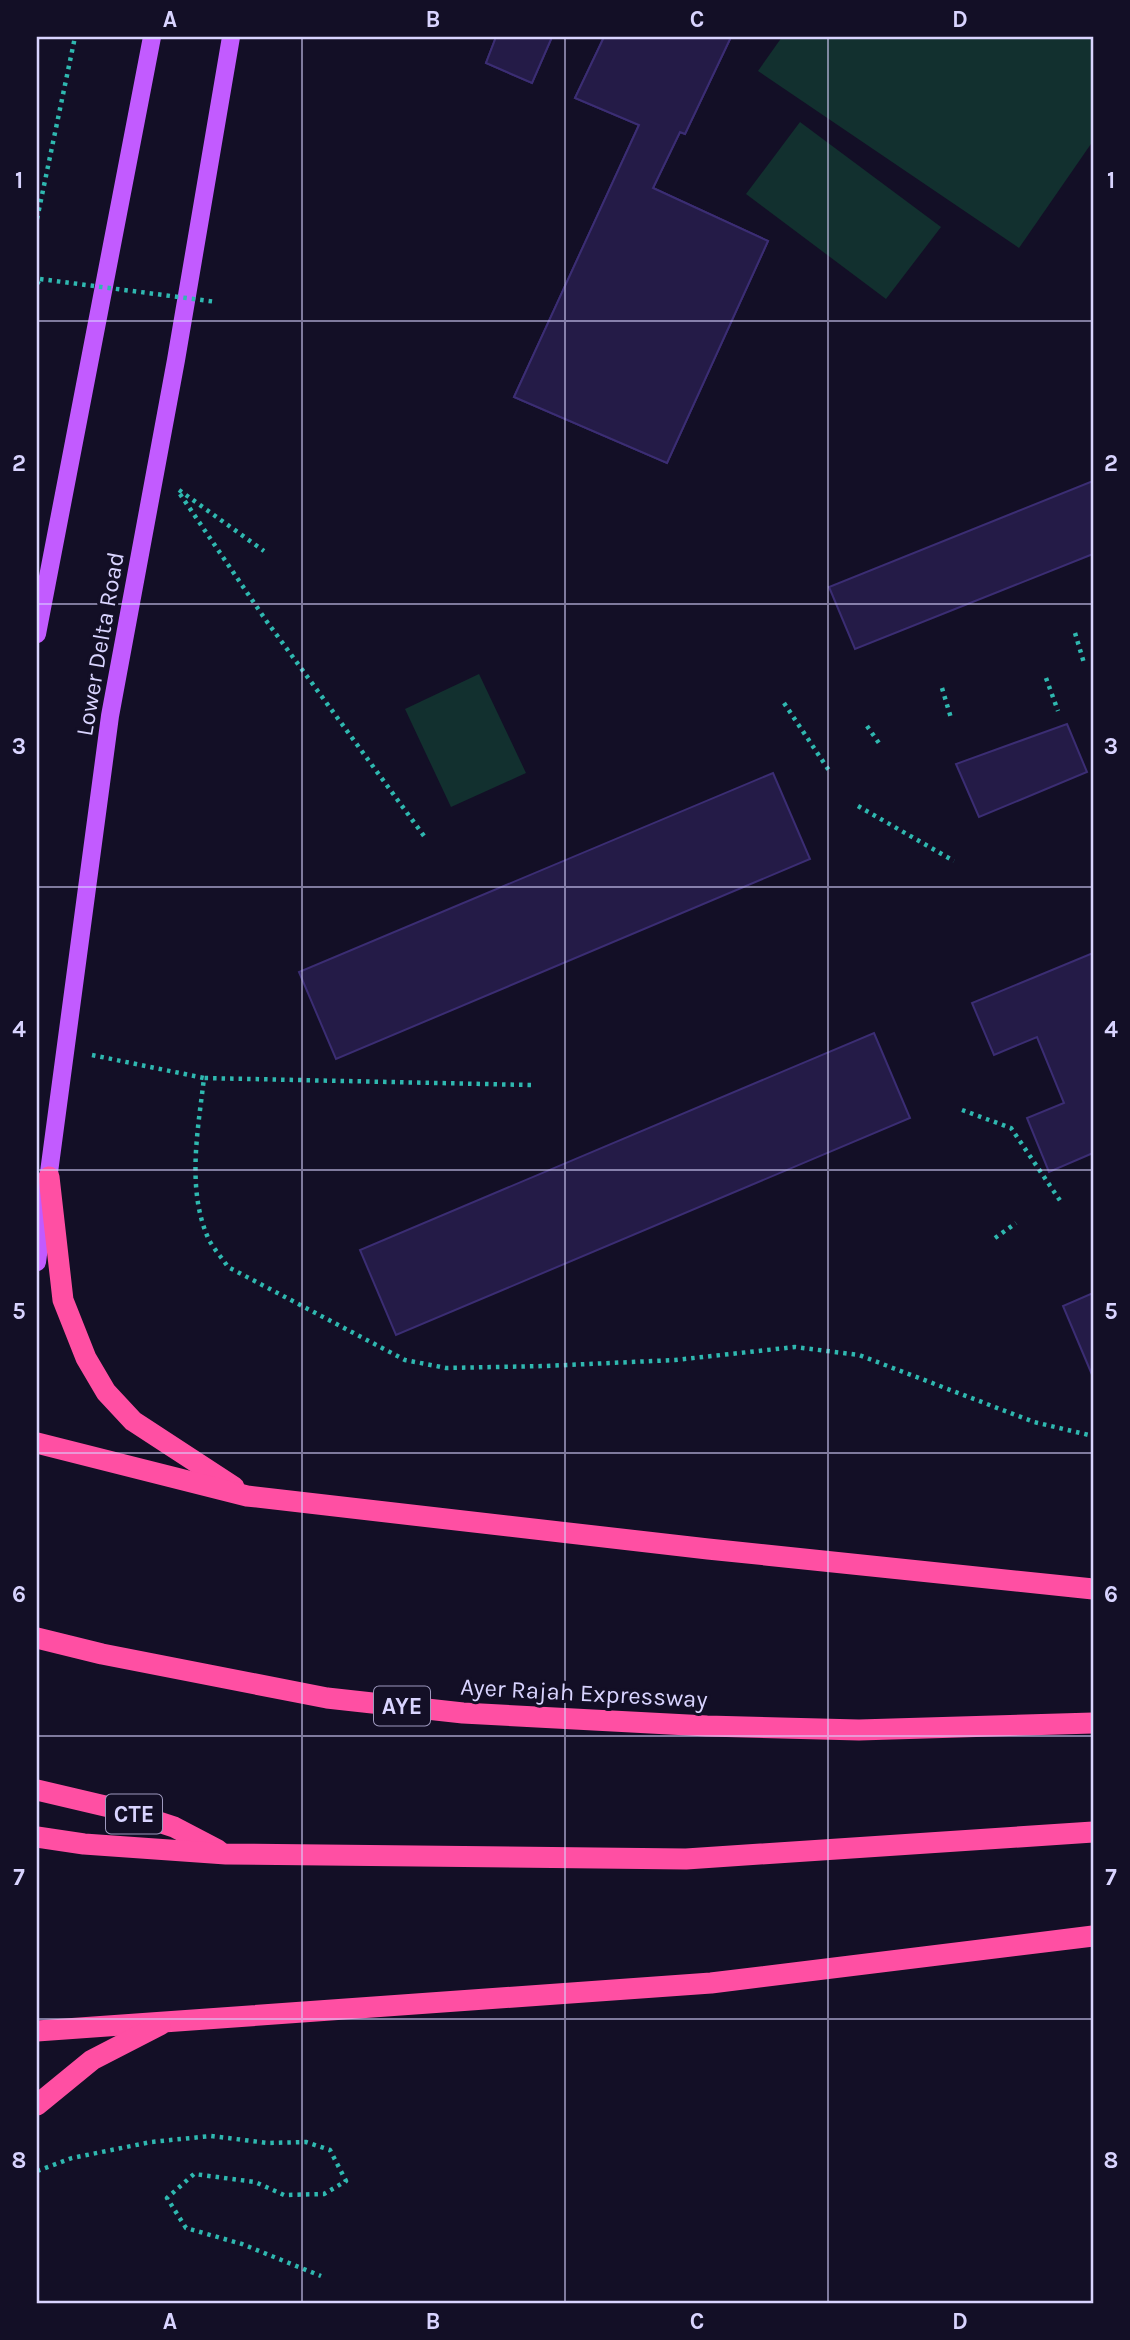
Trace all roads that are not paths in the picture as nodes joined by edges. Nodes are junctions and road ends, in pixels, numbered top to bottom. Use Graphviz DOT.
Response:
graph roads {
  1 [pos="152,37"];
  2 [pos="231,37"];
  3 [pos="37,634"];
  4 [pos="49,1177"];
  5 [pos="37,1254"];
  6 [pos="37,1443"];
  7 [pos="247,1496"];
  8 [pos="1093,1589"];
  9 [pos="37,1637"];
  10 [pos="1093,1723"];
  11 [pos="37,1790"];
  12 [pos="1093,1832"];
  13 [pos="37,1837"];
  14 [pos="226,1854"];
  15 [pos="1093,1936"];
  16 [pos="168,2021"];
  17 [pos="37,2031"];
  18 [pos="37,2105"];
  1 -- 3 [label="main road"];
  2 -- 4 [label="main road, Lower Delta Road"];
  4 -- 5 [label="main road, Lower Delta Road"];
  4 -- 7 [label="highway"];
  6 -- 7 [label="highway"];
  7 -- 8 [label="highway"];
  9 -- 10 [label="highway, Ayer Rajah Expressway / AYE"];
  11 -- 14 [label="highway, CTE"];
  12 -- 14 [label="highway"];
  13 -- 14 [label="highway"];
  15 -- 16 [label="highway"];
  16 -- 17 [label="highway"];
  16 -- 18 [label="highway"];
}
